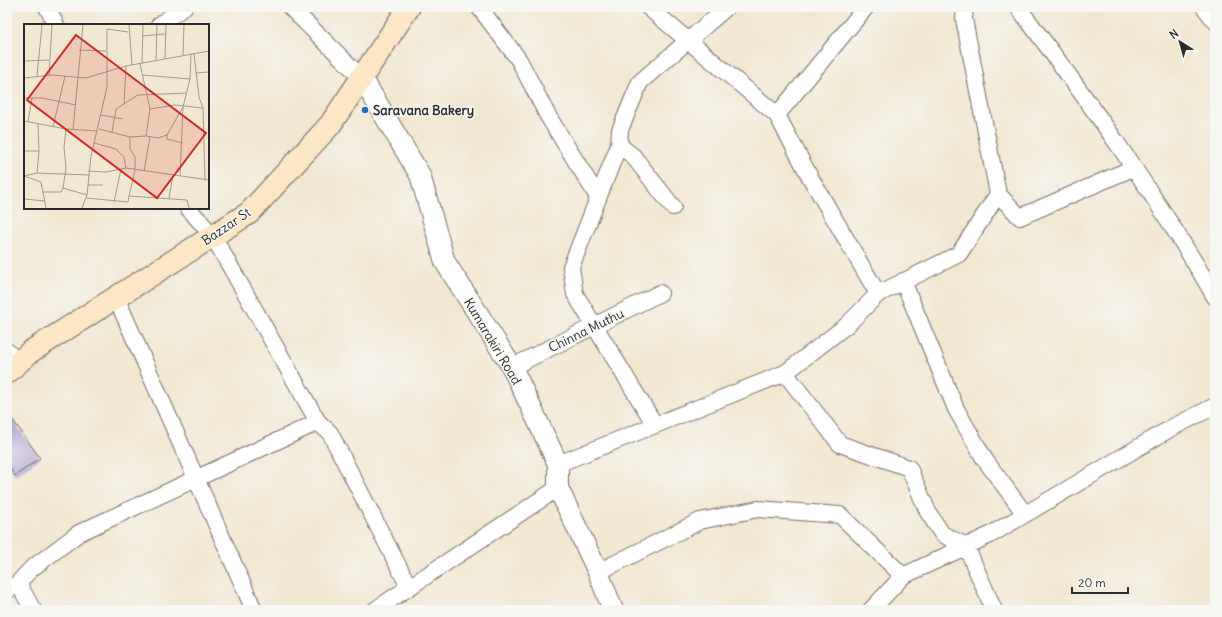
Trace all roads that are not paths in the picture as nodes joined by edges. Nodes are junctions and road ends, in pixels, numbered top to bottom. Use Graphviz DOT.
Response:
graph roads {
  1 [pos="47,7"];
  2 [pos="184,7"];
  3 [pos="290,7"];
  4 [pos="409,7"];
  5 [pos="479,7"];
  6 [pos="648,7"];
  7 [pos="727,7"];
  8 [pos="866,7"];
  9 [pos="965,7"];
  10 [pos="1018,7"];
  11 [pos="1204,7"];
  12 [pos="1215,22"];
  13 [pos="56,24"];
  14 [pos="160,24"];
  15 [pos="687,41"];
  16 [pos="362,78"];
  17 [pos="777,115"];
  18 [pos="619,145"];
  19 [pos="1133,168"];
  20 [pos="998,194"];
  21 [pos="598,196"];
  22 [pos="673,207"];
  23 [pos="189,209"];
  24 [pos="213,236"];
  25 [pos="903,282"];
  26 [pos="660,293"];
  27 [pos="878,294"];
  28 [pos="116,297"];
  29 [pos="1215,297"];
  30 [pos="595,326"];
  31 [pos="11,362"];
  32 [pos="512,367"];
  33 [pos="785,373"];
  34 [pos="1215,406"];
  35 [pos="318,422"];
  36 [pos="655,425"];
  37 [pos="558,464"];
  38 [pos="196,479"];
  39 [pos="558,488"];
  40 [pos="1025,514"];
  41 [pos="966,546"];
  42 [pos="598,572"];
  43 [pos="903,576"];
  44 [pos="12,587"];
  45 [pos="409,587"];
  46 [pos="875,608"];
  47 [pos="33,610"];
  48 [pos="254,610"];
  49 [pos="375,610"];
  50 [pos="613,610"];
  51 [pos="994,610"];
  1 -- 13 [label="street"];
  2 -- 14 [label="street"];
  3 -- 16 [label="street"];
  4 -- 16 [label="main road, Bazzar St"];
  5 -- 21 [label="street"];
  6 -- 15 [label="street"];
  7 -- 15 [label="street"];
  8 -- 17 [label="street"];
  9 -- 20 [label="street"];
  10 -- 19 [label="street"];
  11 -- 12 [label="street"];
  15 -- 17 [label="street"];
  15 -- 18 [label="street"];
  16 -- 24 [label="main road, Bazzar St"];
  16 -- 32 [label="street, Kumarakiri Road"];
  17 -- 27 [label="street"];
  18 -- 21 [label="street"];
  18 -- 22 [label="street"];
  19 -- 20 [label="street"];
  19 -- 29 [label="street"];
  20 -- 25 [label="street"];
  21 -- 30 [label="street"];
  23 -- 24 [label="street"];
  24 -- 28 [label="main road, Bazzar St"];
  24 -- 35 [label="street"];
  25 -- 27 [label="street"];
  25 -- 40 [label="street"];
  26 -- 30 [label="street, Chinna Muthu"];
  27 -- 33 [label="street"];
  28 -- 31 [label="main road, Bazzar St"];
  28 -- 38 [label="street"];
  30 -- 32 [label="street, Chinna Muthu"];
  30 -- 36 [label="street"];
  32 -- 37 [label="street, Kumarakiri Road"];
  33 -- 36 [label="street"];
  33 -- 41 [label="street"];
  34 -- 40 [label="street"];
  35 -- 38 [label="street"];
  35 -- 45 [label="street"];
  36 -- 37 [label="street"];
  37 -- 39 [label="street, Kumarakiri Road"];
  38 -- 44 [label="street"];
  38 -- 48 [label="street"];
  39 -- 42 [label="street, Kumarakiri Road"];
  39 -- 45 [label="street"];
  40 -- 41 [label="street"];
  41 -- 43 [label="street"];
  41 -- 51 [label="street"];
  42 -- 43 [label="street"];
  42 -- 50 [label="street, Kumarakiri Road"];
  43 -- 46 [label="street"];
  44 -- 47 [label="street"];
  45 -- 49 [label="street"];
}
